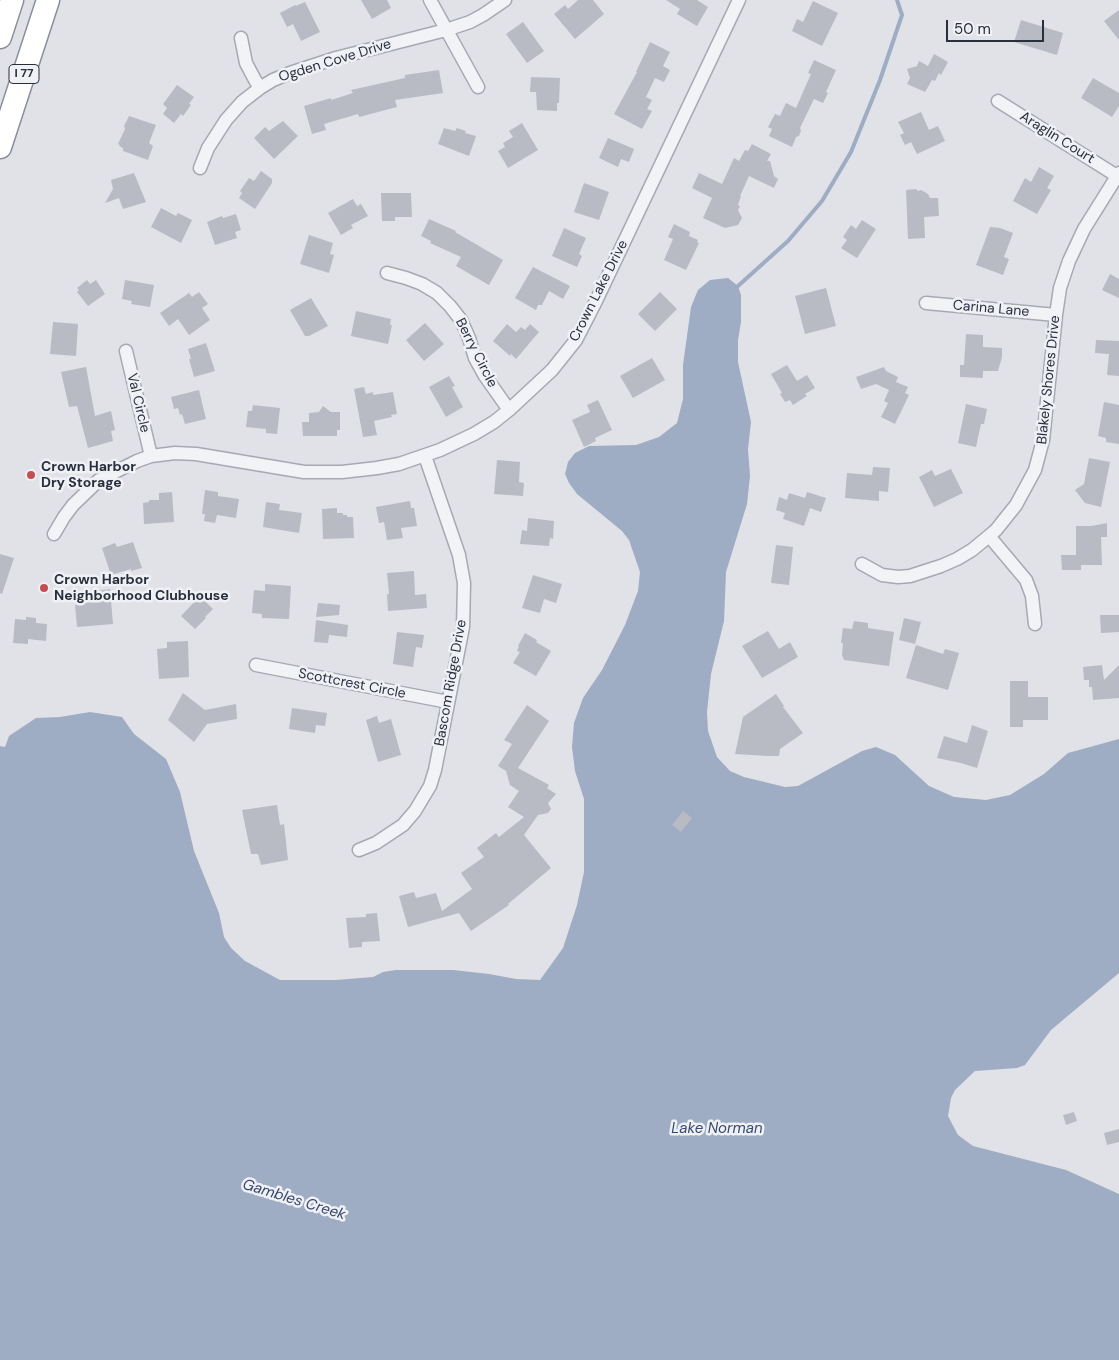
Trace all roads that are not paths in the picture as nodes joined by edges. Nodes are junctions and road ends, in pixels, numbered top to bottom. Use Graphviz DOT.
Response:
graph roads {
  1 [pos="12,0"];
  2 [pos="48,0"];
  3 [pos="430,0"];
  4 [pos="505,0"];
  5 [pos="739,0"];
  6 [pos="446,30"];
  7 [pos="0,37"];
  8 [pos="241,38"];
  9 [pos="478,87"];
  10 [pos="260,88"];
  11 [pos="998,101"];
  12 [pos="0,147"];
  13 [pos="200,168"];
  14 [pos="1118,174"];
  15 [pos="387,274"];
  16 [pos="926,302"];
  17 [pos="1056,315"];
  18 [pos="126,351"];
  19 [pos="509,410"];
  20 [pos="151,456"];
  21 [pos="425,456"];
  22 [pos="54,534"];
  23 [pos="989,536"];
  24 [pos="862,564"];
  25 [pos="1035,624"];
  26 [pos="256,665"];
  27 [pos="448,702"];
  28 [pos="359,850"];
  1 -- 7 [label="highway"];
  2 -- 12 [label="highway, I 77"];
  3 -- 6 [label="street"];
  4 -- 6 [label="street, Ogden Cove Drive"];
  5 -- 19 [label="street, Crown Lake Drive"];
  6 -- 9 [label="street"];
  6 -- 10 [label="street, Ogden Cove Drive"];
  8 -- 10 [label="street"];
  10 -- 13 [label="street, Ogden Cove Drive"];
  11 -- 14 [label="street, Araglin Court"];
  14 -- 17 [label="street, Blakely Shores Drive"];
  15 -- 19 [label="street, Berry Circle"];
  16 -- 17 [label="street, Carina Lane"];
  17 -- 23 [label="street, Blakely Shores Drive"];
  18 -- 20 [label="street, Val Circle"];
  19 -- 21 [label="street, Crown Lake Drive"];
  20 -- 21 [label="street, Crown Lake Drive"];
  20 -- 22 [label="street, Crown Lake Drive"];
  21 -- 27 [label="street, Bascom Ridge Drive"];
  23 -- 24 [label="street, Blakely Shores Drive"];
  23 -- 25 [label="street"];
  26 -- 27 [label="street, Scottcrest Circle"];
  27 -- 28 [label="street, Bascom Ridge Drive"];
}
